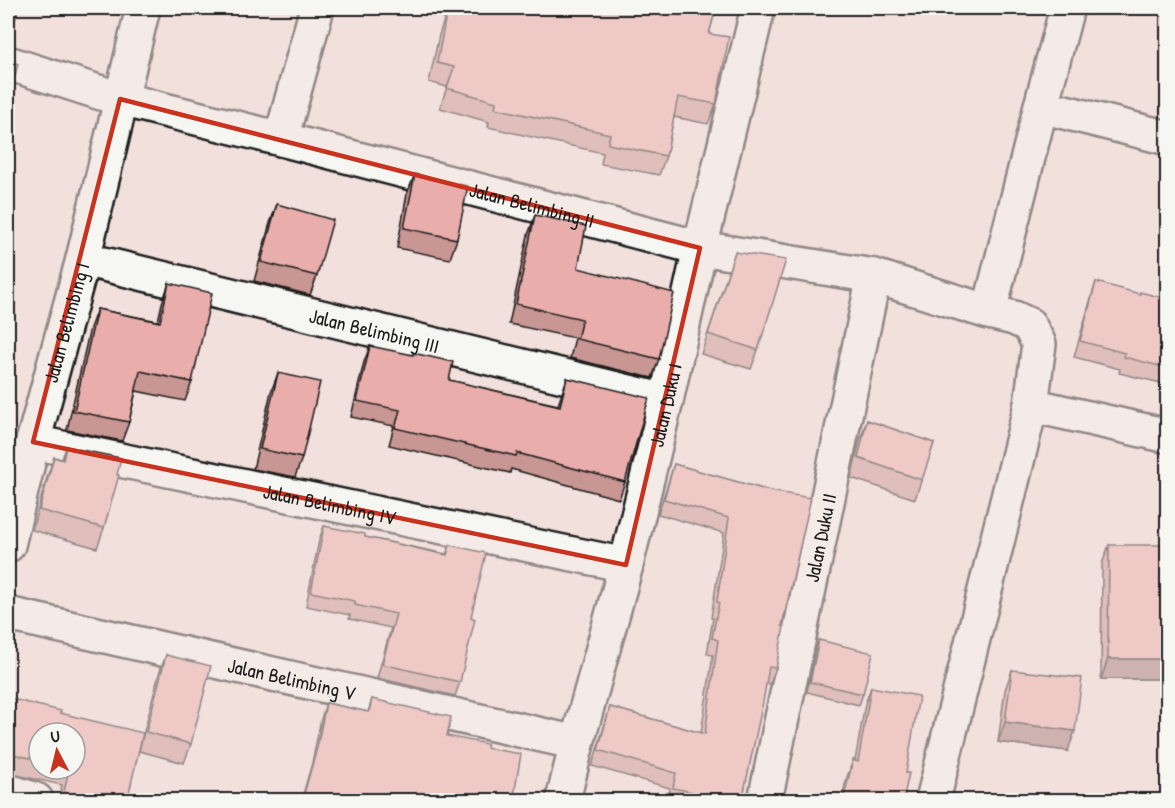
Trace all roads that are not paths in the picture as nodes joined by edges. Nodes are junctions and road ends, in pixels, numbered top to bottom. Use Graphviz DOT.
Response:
graph roads {
  1 [pos="143,8"];
  2 [pos="317,8"];
  3 [pos="758,8"];
  4 [pos="1067,8"];
  5 [pos="8,63"];
  6 [pos="120,99"];
  7 [pos="1041,106"];
  8 [pos="1167,138"];
  9 [pos="281,139"];
  10 [pos="700,248"];
  11 [pos="83,259"];
  12 [pos="874,276"];
  13 [pos="989,312"];
  14 [pos="666,401"];
  15 [pos="1031,405"];
  16 [pos="1167,436"];
  17 [pos="33,442"];
  18 [pos="8,545"];
  19 [pos="626,566"];
  20 [pos="8,614"];
  21 [pos="577,743"];
  22 [pos="8,791"];
  23 [pos="765,800"];
  24 [pos="36,801"];
  25 [pos="563,801"];
  26 [pos="933,801"];
  1 -- 6 [label="street, Jalan Belimbing I"];
  2 -- 9 [label="street"];
  3 -- 10 [label="street, Jalan Duku I"];
  4 -- 7 [label="street"];
  5 -- 6 [label="street, Jalan Belimbing II"];
  6 -- 9 [label="street, Jalan Belimbing II"];
  6 -- 11 [label="street, Jalan Belimbing I"];
  7 -- 8 [label="street"];
  7 -- 13 [label="street"];
  9 -- 10 [label="street, Jalan Belimbing II"];
  10 -- 12 [label="street, Jalan Belimbing II"];
  10 -- 14 [label="street, Jalan Duku I"];
  11 -- 14 [label="street, Jalan Belimbing III"];
  11 -- 17 [label="street, Jalan Belimbing I"];
  12 -- 13 [label="street, Jalan Belimbing II"];
  12 -- 23 [label="street, Jalan Duku II"];
  13 -- 15 [label="street, Jalan Belimbing II"];
  14 -- 19 [label="street, Jalan Duku I"];
  15 -- 16 [label="street"];
  15 -- 26 [label="street, Jalan Belimbing II"];
  17 -- 18 [label="street, Jalan Belimbing I"];
  17 -- 19 [label="street, Jalan Belimbing IV"];
  19 -- 21 [label="street, Jalan Duku I"];
  20 -- 21 [label="street, Jalan Belimbing V"];
  21 -- 25 [label="street, Jalan Duku I"];
  22 -- 24 [label="street"];
}
